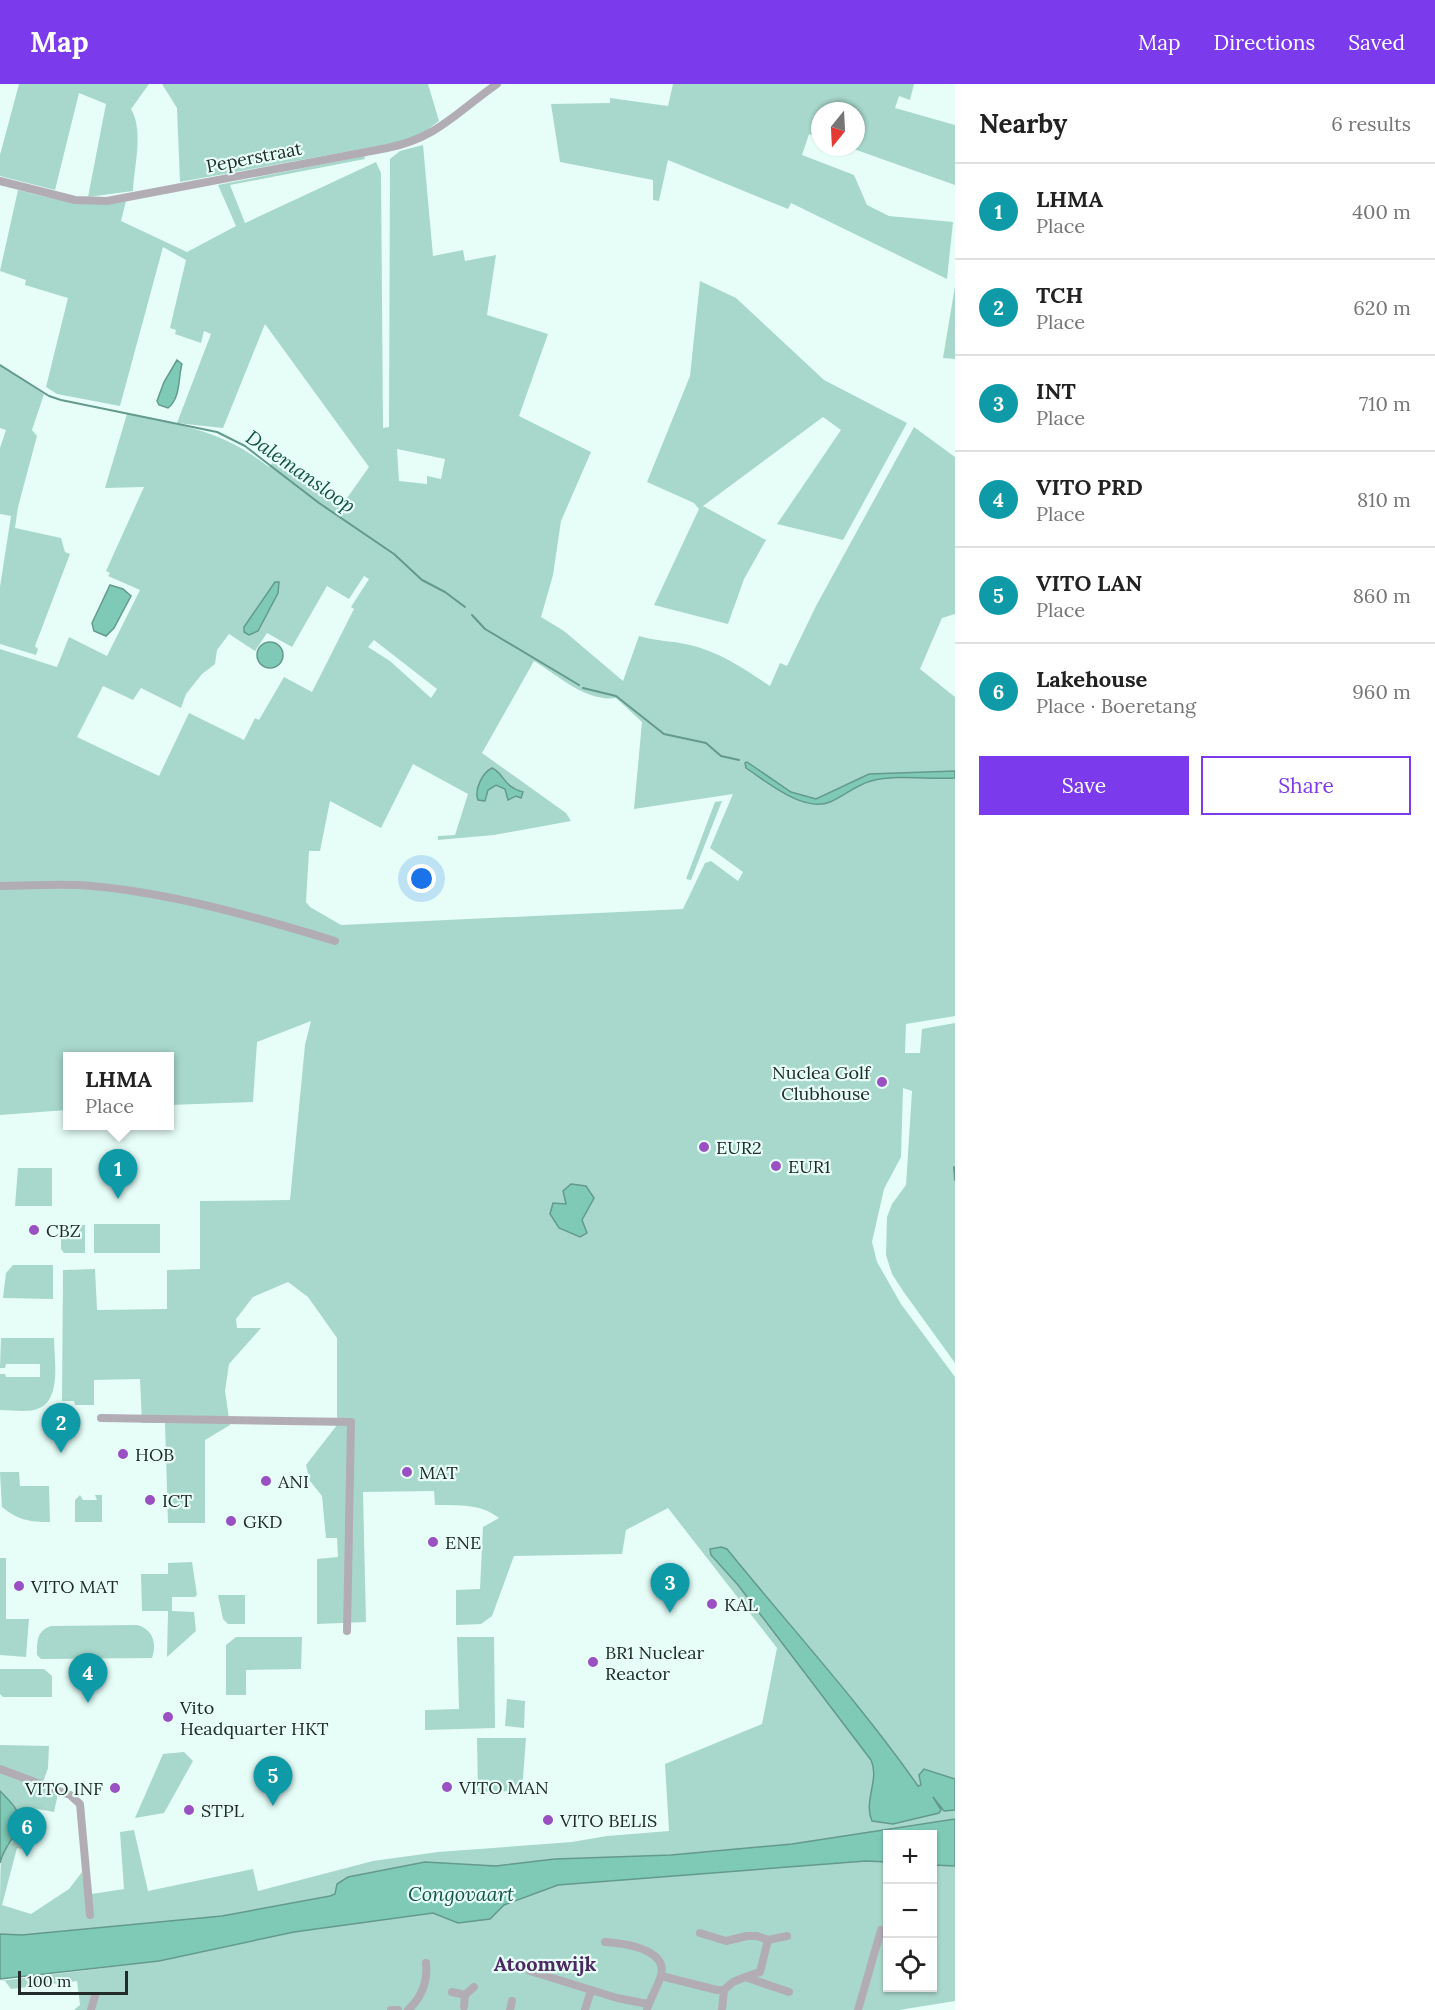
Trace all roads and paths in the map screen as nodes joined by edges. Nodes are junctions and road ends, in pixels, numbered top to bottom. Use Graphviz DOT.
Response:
graph roads {
  1 [pos="497,84"];
  2 [pos="0,181"];
  3 [pos="0,886"];
  4 [pos="335,941"];
  5 [pos="101,1418"];
  6 [pos="347,1631"];
  7 [pos="0,1769"];
  8 [pos="90,1915"];
  9 [pos="881,1930"];
  10 [pos="700,1933"];
  11 [pos="787,1936"];
  12 [pos="768,1940"];
  13 [pos="605,1942"];
  14 [pos="426,1963"];
  15 [pos="530,1971"];
  16 [pos="661,1976"];
  17 [pos="745,1977"];
  18 [pos="474,1987"];
  19 [pos="591,1990"];
  20 [pos="724,1990"];
  21 [pos="452,1992"];
  22 [pos="789,1992"];
  23 [pos="465,1995"];
  24 [pos="94,1996"];
  25 [pos="512,2001"];
  26 [pos="465,2007"];
  27 [pos="648,2007"];
  28 [pos="91,2010"];
  29 [pos="391,2010"];
  30 [pos="398,2010"];
  31 [pos="408,2010"];
  32 [pos="510,2010"];
  33 [pos="585,2010"];
  34 [pos="722,2010"];
  35 [pos="858,2010"];
  1 -- 2 [label="street, Peperstraat"];
  3 -- 4 [label="street"];
  5 -- 6 [label="street"];
  7 -- 8 [label="street"];
  9 -- 35 [label="street"];
  10 -- 12 [label="street"];
  11 -- 12 [label="street"];
  12 -- 17 [label="street"];
  13 -- 16 [label="street"];
  14 -- 31 [label="street"];
  15 -- 19 [label="street"];
  16 -- 20 [label="street"];
  16 -- 27 [label="street"];
  17 -- 20 [label="street"];
  17 -- 22 [label="street"];
  18 -- 23 [label="street"];
  19 -- 27 [label="street"];
  19 -- 33 [label="street"];
  20 -- 34 [label="street"];
  21 -- 23 [label="street"];
  23 -- 26 [label="street"];
  24 -- 28 [label="street"];
  25 -- 32 [label="street"];
  29 -- 30 [label="street"];
}
